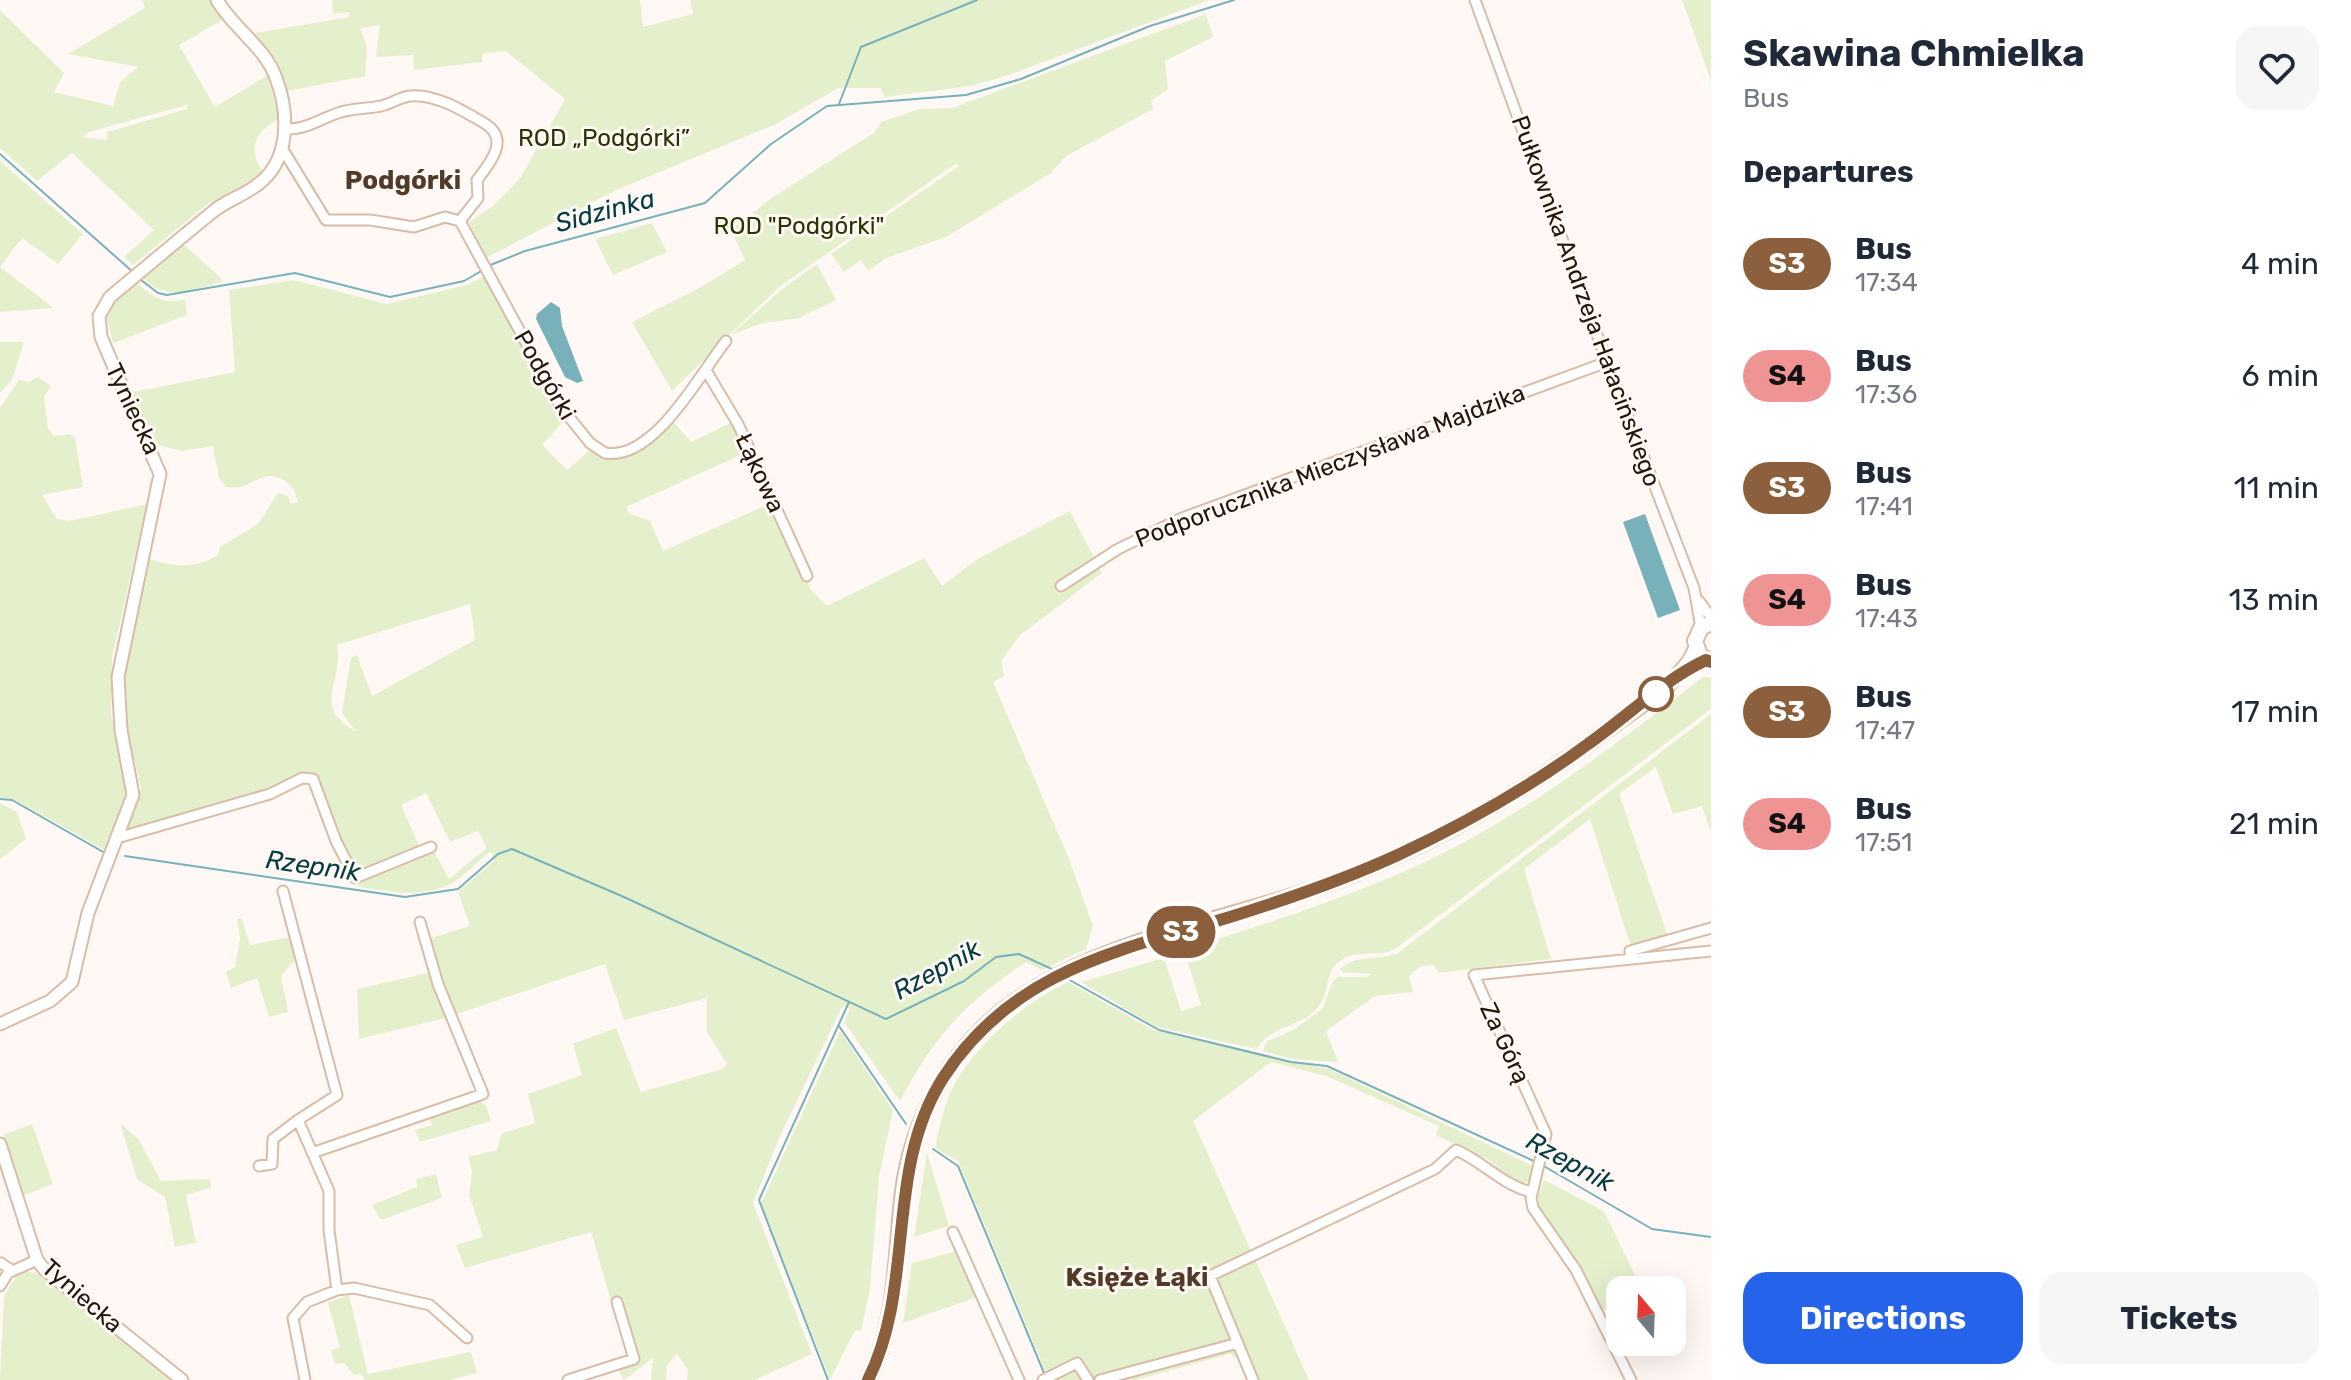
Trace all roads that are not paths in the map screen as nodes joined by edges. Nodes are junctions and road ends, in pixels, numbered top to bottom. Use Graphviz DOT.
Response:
graph roads {
  1 [pos="217,0"];
  2 [pos="1475,0"];
  3 [pos="286,129"];
  4 [pos="282,148"];
  5 [pos="460,221"];
  6 [pos="726,341"];
  7 [pos="1607,362"];
  8 [pos="707,372"];
  9 [pos="807,576"];
  10 [pos="1061,586"];
  11 [pos="1699,601"];
  12 [pos="1708,623"];
  13 [pos="1696,648"];
  14 [pos="1708,661"];
  15 [pos="1673,678"];
  16 [pos="431,847"];
  17 [pos="114,848"];
  18 [pos="283,891"];
  19 [pos="420,922"];
  20 [pos="1711,928"];
  21 [pos="1711,951"];
  22 [pos="1630,959"];
  23 [pos="0,1024"];
  24 [pos="298,1120"];
  25 [pos="0,1144"];
  26 [pos="312,1153"];
  27 [pos="259,1166"];
  28 [pos="1532,1192"];
  29 [pos="953,1232"];
  30 [pos="37,1260"];
  31 [pos="1,1263"];
  32 [pos="11,1270"];
  33 [pos="0,1286"];
  34 [pos="337,1290"];
  35 [pos="617,1302"];
  36 [pos="467,1338"];
  37 [pos="1238,1343"];
  38 [pos="182,1380"];
  39 [pos="305,1380"];
  40 [pos="568,1380"];
  41 [pos="868,1380"];
  42 [pos="1019,1380"];
  43 [pos="1043,1380"];
  44 [pos="1088,1380"];
  45 [pos="1100,1380"];
  46 [pos="1253,1380"];
  47 [pos="1631,1380"];
  1 -- 3 [label="street, Tyniecka"];
  2 -- 7 [label="street, Pułkownika Andrzeja Hałacińskiego"];
  3 -- 4 [label="street, Tyniecka"];
  3 -- 5 [label="street"];
  4 -- 5 [label="street"];
  4 -- 17 [label="street, Tyniecka"];
  5 -- 8 [label="street, Podgórki"];
  6 -- 8 [label="street, Podgórki"];
  7 -- 10 [label="street, Podporucznika Mieczysława Majdzika"];
  7 -- 11 [label="street, Pułkownika Andrzeja Hałacińskiego"];
  8 -- 9 [label="street, Łąkowa"];
  11 -- 12 [label="street, Pułkownika Andrzeja Hałacińskiego"];
  11 -- 12 [label="street, Pułkownika Andrzeja Hałacińskiego"];
  12 -- 13 [label="main road"];
  13 -- 14 [label="main road"];
  13 -- 15 [label="main road"];
  14 -- 15 [label="main road"];
  15 -- 41 [label="main road"];
  16 -- 17 [label="street"];
  17 -- 23 [label="street, Tyniecka"];
  18 -- 24 [label="street"];
  19 -- 26 [label="street"];
  20 -- 22 [label="street, Za Górą"];
  21 -- 22 [label="street, Za Górą"];
  22 -- 28 [label="street, Za Górą"];
  24 -- 26 [label="street"];
  24 -- 27 [label="street"];
  25 -- 30 [label="street, Tyniecka"];
  26 -- 34 [label="street"];
  28 -- 37 [label="street"];
  28 -- 47 [label="street"];
  29 -- 42 [label="street"];
  30 -- 32 [label="street"];
  30 -- 38 [label="street, Tyniecka"];
  31 -- 32 [label="street"];
  32 -- 33 [label="street"];
  34 -- 36 [label="street"];
  34 -- 39 [label="street"];
  35 -- 40 [label="street"];
  37 -- 45 [label="street"];
  37 -- 46 [label="street"];
  43 -- 44 [label="street"];
}
